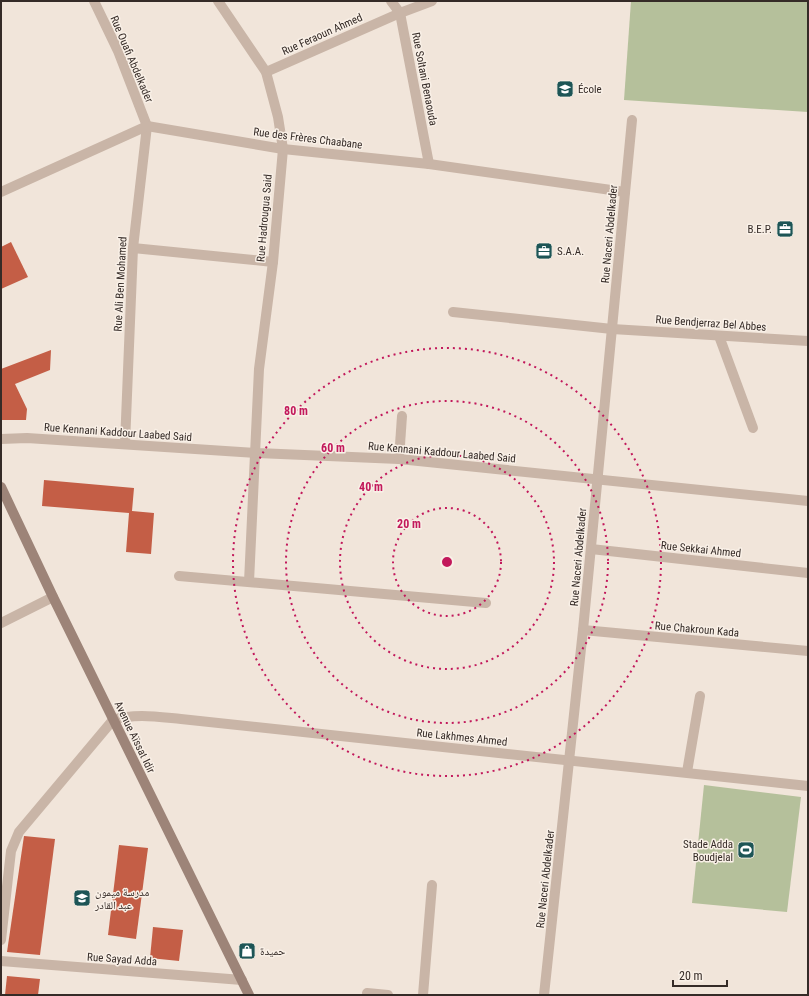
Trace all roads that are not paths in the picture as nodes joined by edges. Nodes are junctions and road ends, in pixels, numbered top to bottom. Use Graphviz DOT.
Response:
graph roads {
  1 [pos="94,1"];
  2 [pos="218,1"];
  3 [pos="391,1"];
  4 [pos="432,1"];
  5 [pos="400,13"];
  6 [pos="266,72"];
  7 [pos="632,120"];
  8 [pos="147,126"];
  9 [pos="283,148"];
  10 [pos="429,164"];
  11 [pos="1,192"];
  12 [pos="625,192"];
  13 [pos="133,248"];
  14 [pos="273,262"];
  15 [pos="453,312"];
  16 [pos="612,329"];
  17 [pos="719,336"];
  18 [pos="808,341"];
  19 [pos="402,416"];
  20 [pos="753,428"];
  21 [pos="1,439"];
  22 [pos="125,444"];
  23 [pos="257,453"];
  24 [pos="399,459"];
  25 [pos="598,479"];
  26 [pos="1,488"];
  27 [pos="808,501"];
  28 [pos="591,549"];
  29 [pos="808,573"];
  30 [pos="179,576"];
  31 [pos="249,582"];
  32 [pos="53,598"];
  33 [pos="486,603"];
  34 [pos="1,623"];
  35 [pos="583,630"];
  36 [pos="808,651"];
  37 [pos="700,696"];
  38 [pos="113,720"];
  39 [pos="570,761"];
  40 [pos="687,772"];
  41 [pos="808,786"];
  42 [pos="432,885"];
  43 [pos="1,940"];
  44 [pos="1,962"];
  45 [pos="242,980"];
  46 [pos="367,993"];
  47 [pos="250,995"];
  48 [pos="388,995"];
  49 [pos="423,995"];
  50 [pos="544,995"];
  1 -- 8 [label="street, Rue Ouafi Abdelkader"];
  2 -- 6 [label="street, Rue Hadrougua Said"];
  3 -- 5 [label="street, Rue Soltani Benaouda"];
  4 -- 5 [label="street, Rue Feraoun Ahmed"];
  5 -- 6 [label="street, Rue Feraoun Ahmed"];
  5 -- 10 [label="street, Rue Soltani Benaouda"];
  6 -- 9 [label="street, Rue Hadrougua Said"];
  7 -- 12 [label="street, Rue Naceri Abdelkader"];
  8 -- 9 [label="street, Rue des Frères Chaabane"];
  8 -- 11 [label="street"];
  8 -- 13 [label="street, Rue Ali Ben Mohamed"];
  9 -- 10 [label="street, Rue des Frères Chaabane"];
  9 -- 14 [label="street, Rue Hadrougua Said"];
  10 -- 12 [label="street, Rue des Frères Chaabane"];
  12 -- 16 [label="street, Rue Naceri Abdelkader"];
  13 -- 14 [label="street"];
  13 -- 22 [label="street, Rue Ali Ben Mohamed"];
  14 -- 23 [label="street, Rue Hadrougua Said"];
  15 -- 16 [label="street, Rue Bendjerraz Bel Abbes"];
  16 -- 17 [label="street, Rue Bendjerraz Bel Abbes"];
  16 -- 25 [label="street, Rue Naceri Abdelkader"];
  17 -- 18 [label="street, Rue Bendjerraz Bel Abbes"];
  17 -- 20 [label="street"];
  19 -- 24 [label="street"];
  21 -- 22 [label="street, Rue Kennani Kaddour Laabed Said"];
  22 -- 23 [label="street, Rue Kennani Kaddour Laabed Said"];
  23 -- 24 [label="street, Rue Kennani Kaddour Laabed Said"];
  23 -- 31 [label="street, Rue Hadrougua Said"];
  24 -- 25 [label="street, Rue Kennani Kaddour Laabed Said"];
  25 -- 27 [label="street, Rue Kennani Kaddour Laabed Said"];
  25 -- 28 [label="street, Rue Naceri Abdelkader"];
  26 -- 32 [label="main road, Avenue Aïssat Idir"];
  28 -- 29 [label="street, Rue Sekkai Ahmed"];
  28 -- 35 [label="street, Rue Naceri Abdelkader"];
  30 -- 31 [label="street"];
  31 -- 33 [label="street"];
  32 -- 34 [label="street"];
  32 -- 38 [label="main road, Avenue Aïssat Idir"];
  35 -- 36 [label="street, Rue Chakroun Kada"];
  35 -- 39 [label="street, Rue Naceri Abdelkader"];
  37 -- 40 [label="street"];
  38 -- 39 [label="street, Rue Lakhmes Ahmed"];
  38 -- 43 [label="street"];
  38 -- 45 [label="main road, Avenue Aïssat Idir"];
  39 -- 40 [label="street, Rue Lakhmes Ahmed"];
  39 -- 50 [label="street, Rue Naceri Abdelkader"];
  40 -- 41 [label="street, Rue Lakhmes Ahmed"];
  42 -- 49 [label="street"];
  44 -- 45 [label="street, Rue Sayad Adda"];
  45 -- 47 [label="main road, Avenue Aïssat Idir"];
  46 -- 48 [label="street"];
}
